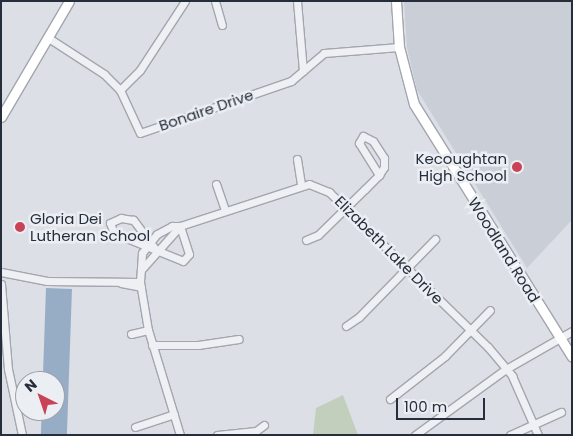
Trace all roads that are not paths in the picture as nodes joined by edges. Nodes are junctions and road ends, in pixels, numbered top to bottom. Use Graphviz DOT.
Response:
graph roads {
  1 [pos="69,1"];
  2 [pos="185,1"];
  3 [pos="215,1"];
  4 [pos="297,1"];
  5 [pos="396,1"];
  6 [pos="222,25"];
  7 [pos="47,37"];
  8 [pos="399,47"];
  9 [pos="303,71"];
  10 [pos="120,90"];
  11 [pos="1,117"];
  12 [pos="298,159"];
  13 [pos="379,175"];
  14 [pos="216,184"];
  15 [pos="301,185"];
  16 [pos="347,208"];
  17 [pos="225,210"];
  18 [pos="180,226"];
  19 [pos="435,239"];
  20 [pos="306,240"];
  21 [pos="149,243"];
  22 [pos="156,250"];
  23 [pos="407,267"];
  24 [pos="141,270"];
  25 [pos="1,272"];
  26 [pos="1,284"];
  27 [pos="140,285"];
  28 [pos="490,310"];
  29 [pos="346,326"];
  30 [pos="3,328"];
  31 [pos="470,329"];
  32 [pos="148,330"];
  33 [pos="572,331"];
  34 [pos="132,334"];
  35 [pos="559,338"];
  36 [pos="239,339"];
  37 [pos="152,345"];
  38 [pos="572,357"];
  39 [pos="5,368"];
  40 [pos="506,369"];
  41 [pos="390,399"];
  42 [pos="561,412"];
  43 [pos="174,414"];
  44 [pos="533,424"];
  45 [pos="264,425"];
  46 [pos="135,427"];
  47 [pos="419,434"];
  48 [pos="22,435"];
  49 [pos="180,435"];
  50 [pos="217,435"];
  51 [pos="510,435"];
  52 [pos="538,435"];
  1 -- 7 [label="main road"];
  2 -- 10 [label="street"];
  3 -- 6 [label="street"];
  4 -- 9 [label="street"];
  5 -- 8 [label="main road, Woodland Road"];
  7 -- 10 [label="street, Bonaire Drive"];
  7 -- 11 [label="main road"];
  8 -- 9 [label="street, Bonaire Drive"];
  8 -- 35 [label="main road, Woodland Road"];
  9 -- 10 [label="street, Bonaire Drive"];
  12 -- 15 [label="street"];
  13 -- 13 [label="street"];
  13 -- 16 [label="street"];
  14 -- 17 [label="street"];
  15 -- 16 [label="street, Elizabeth Lake Drive"];
  15 -- 17 [label="street, Elizabeth Lake Drive"];
  16 -- 20 [label="street"];
  16 -- 23 [label="street, Elizabeth Lake Drive"];
  17 -- 18 [label="street, Elizabeth Lake Drive"];
  18 -- 21 [label="street, Elizabeth Lake Drive"];
  18 -- 22 [label="street, Elizabeth Lake Drive"];
  18 -- 22 [label="street"];
  19 -- 23 [label="street"];
  21 -- 21 [label="street"];
  21 -- 22 [label="street"];
  21 -- 24 [label="street"];
  22 -- 24 [label="street, Elizabeth Lake Drive"];
  23 -- 29 [label="street"];
  23 -- 31 [label="street, Elizabeth Lake Drive"];
  24 -- 27 [label="street"];
  25 -- 27 [label="street"];
  26 -- 30 [label="street"];
  27 -- 32 [label="street"];
  28 -- 31 [label="street"];
  30 -- 39 [label="street"];
  31 -- 40 [label="street, Elizabeth Lake Drive"];
  31 -- 41 [label="street"];
  32 -- 34 [label="street"];
  32 -- 37 [label="street"];
  33 -- 35 [label="street"];
  35 -- 38 [label="main road, Woodland Road"];
  35 -- 40 [label="street"];
  36 -- 37 [label="street"];
  37 -- 43 [label="street"];
  39 -- 48 [label="street"];
  40 -- 44 [label="street, Elizabeth Lake Drive"];
  40 -- 47 [label="street"];
  42 -- 44 [label="street"];
  43 -- 46 [label="street"];
  43 -- 49 [label="street"];
  44 -- 51 [label="street"];
  44 -- 52 [label="street, Elizabeth Lake Drive"];
  45 -- 50 [label="street"];
}
